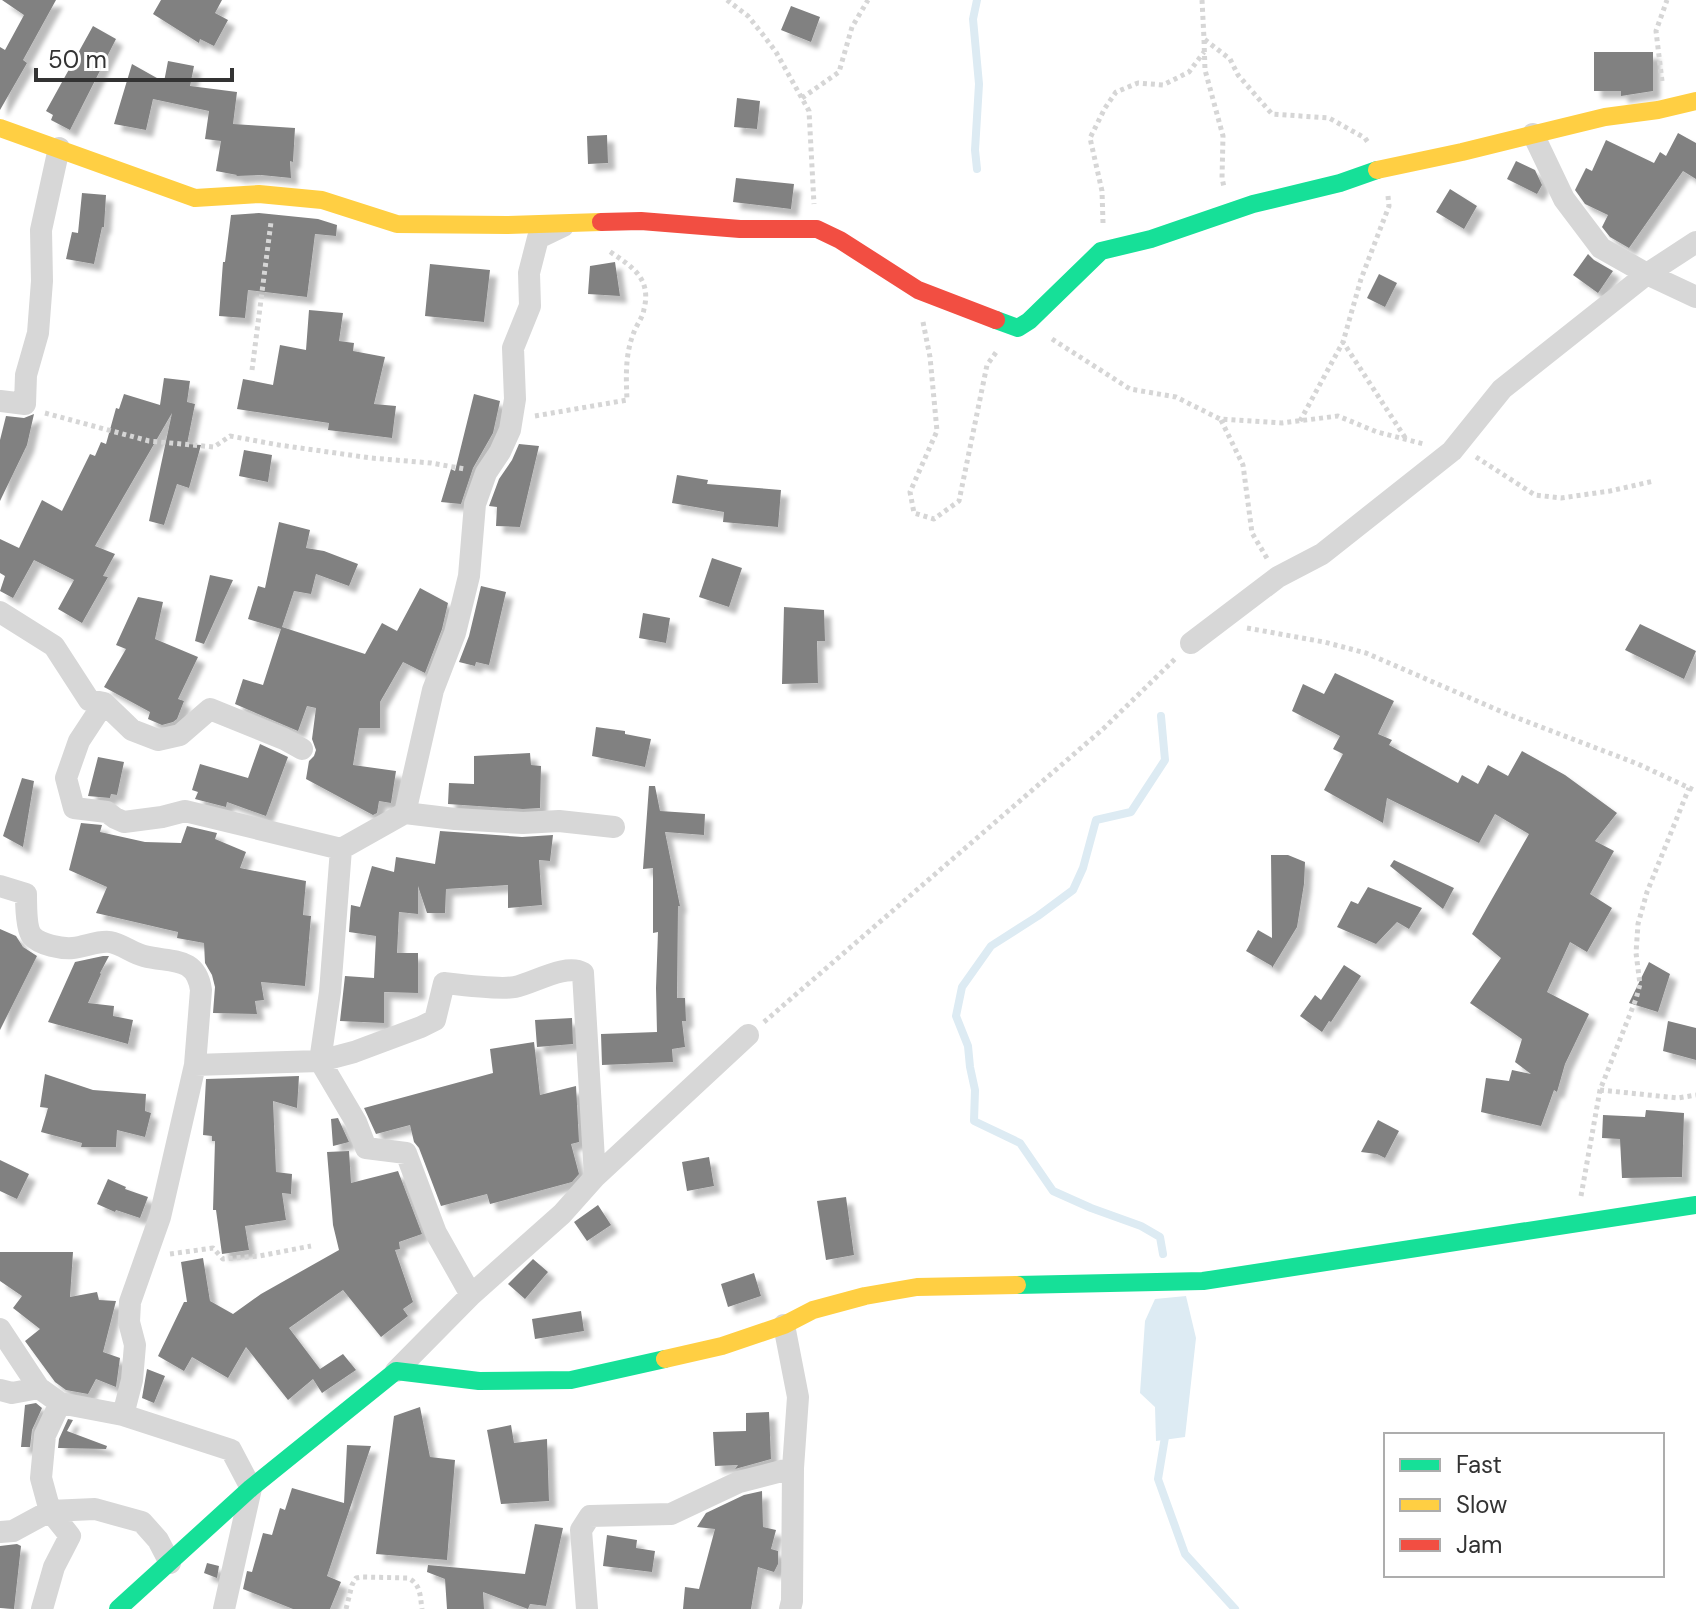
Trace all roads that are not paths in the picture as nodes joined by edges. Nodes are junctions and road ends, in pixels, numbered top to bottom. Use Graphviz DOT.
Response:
graph roads {
  1 [pos="1696,101"];
  2 [pos="0,128"];
  3 [pos="1533,134"];
  4 [pos="59,148"];
  5 [pos="568,223"];
  6 [pos="1696,242"];
  7 [pos="1647,274"];
  8 [pos="1696,297"];
  9 [pos="0,401"];
  10 [pos="0,612"];
  11 [pos="1191,643"];
  12 [pos="104,703"];
  13 [pos="302,749"];
  14 [pos="405,813"];
  15 [pos="614,827"];
  16 [pos="341,849"];
  17 [pos="0,886"];
  18 [pos="748,1035"];
  19 [pos="320,1061"];
  20 [pos="195,1065"];
  21 [pos="595,1177"];
  22 [pos="1696,1205"];
  23 [pos="471,1295"];
  24 [pos="784,1325"];
  25 [pos="0,1329"];
  26 [pos="396,1371"];
  27 [pos="39,1388"];
  28 [pos="0,1390"];
  29 [pos="60,1403"];
  30 [pos="123,1415"];
  31 [pos="793,1468"];
  32 [pos="251,1488"];
  33 [pos="50,1511"];
  34 [pos="0,1532"];
  35 [pos="170,1563"];
  36 [pos="42,1609"];
  37 [pos="118,1609"];
  38 [pos="224,1609"];
  39 [pos="587,1609"];
  40 [pos="790,1609"];
  1 -- 3 [label="street"];
  2 -- 4 [label="street"];
  3 -- 5 [label="street"];
  3 -- 7 [label="street"];
  4 -- 5 [label="street"];
  4 -- 9 [label="street"];
  5 -- 14 [label="street"];
  6 -- 7 [label="street"];
  7 -- 8 [label="street"];
  7 -- 11 [label="street"];
  10 -- 12 [label="street"];
  12 -- 13 [label="street"];
  12 -- 16 [label="street"];
  14 -- 15 [label="street"];
  14 -- 16 [label="street"];
  16 -- 19 [label="street"];
  17 -- 20 [label="street"];
  18 -- 21 [label="street"];
  19 -- 20 [label="street"];
  19 -- 21 [label="street"];
  19 -- 23 [label="street"];
  20 -- 30 [label="street"];
  21 -- 23 [label="street"];
  22 -- 24 [label="street"];
  23 -- 26 [label="street"];
  24 -- 26 [label="street"];
  24 -- 31 [label="street"];
  25 -- 27 [label="street"];
  26 -- 32 [label="street"];
  27 -- 28 [label="street"];
  27 -- 29 [label="street"];
  29 -- 30 [label="street"];
  29 -- 33 [label="street"];
  30 -- 32 [label="street"];
  31 -- 39 [label="street"];
  31 -- 40 [label="street"];
  32 -- 35 [label="street"];
  32 -- 38 [label="street"];
  33 -- 34 [label="street"];
  33 -- 35 [label="street"];
  33 -- 36 [label="street"];
  35 -- 37 [label="street"];
}
